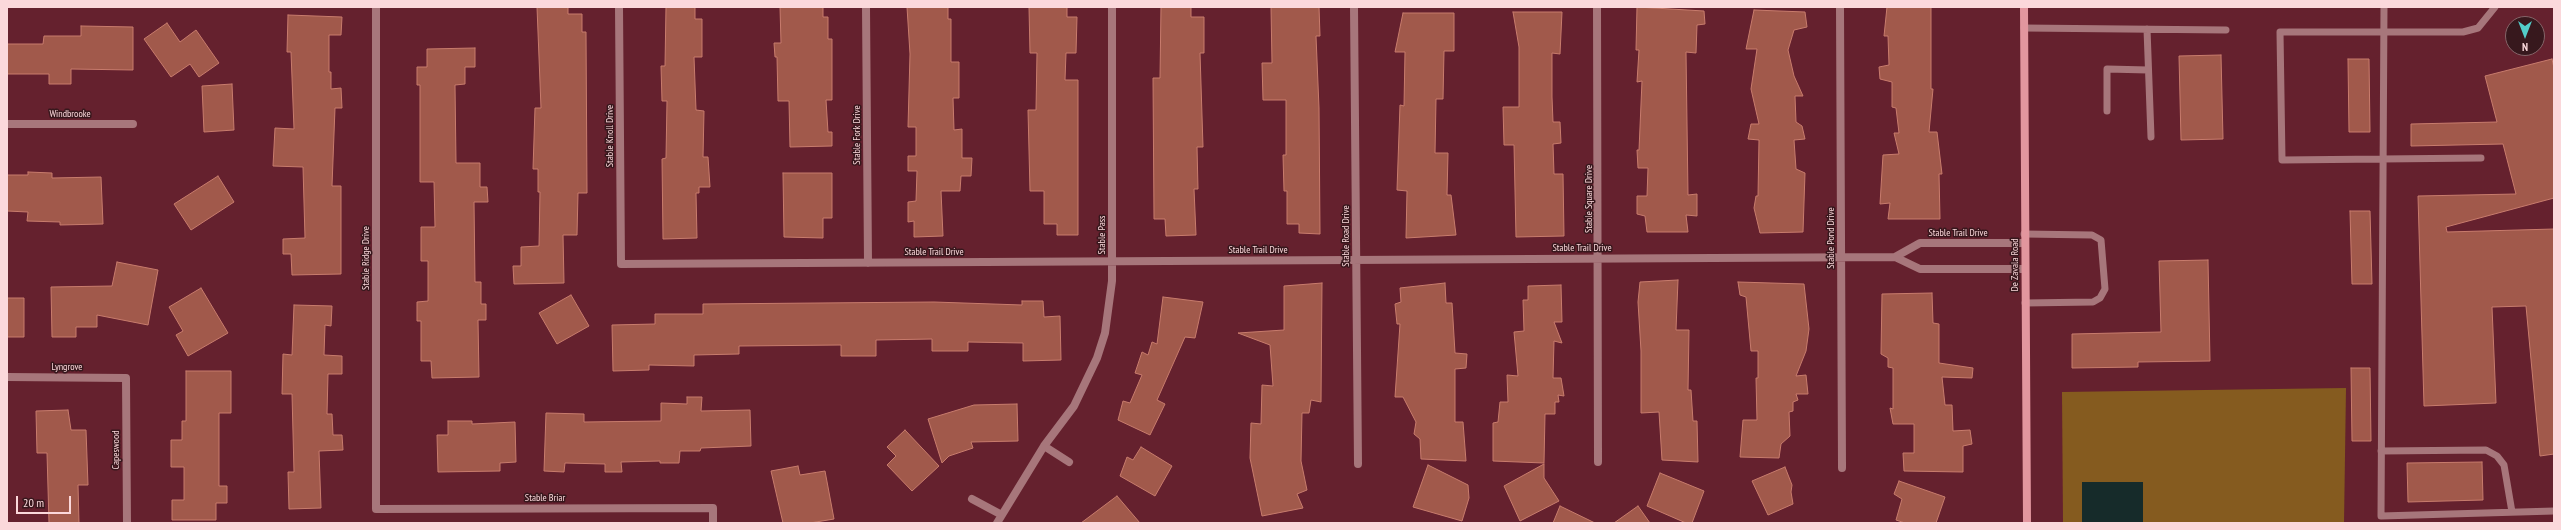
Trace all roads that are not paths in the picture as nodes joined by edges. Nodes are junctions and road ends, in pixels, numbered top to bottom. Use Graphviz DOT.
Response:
graph roads {
  1 [pos="376,7"];
  2 [pos="619,7"];
  3 [pos="866,7"];
  4 [pos="1112,7"];
  5 [pos="1354,7"];
  6 [pos="1598,7"];
  7 [pos="1840,7"];
  8 [pos="2024,7"];
  9 [pos="2384,7"];
  10 [pos="2495,7"];
  11 [pos="2024,28"];
  12 [pos="2147,29"];
  13 [pos="2226,30"];
  14 [pos="2383,32"];
  15 [pos="2148,70"];
  16 [pos="2107,111"];
  17 [pos="7,124"];
  18 [pos="133,124"];
  19 [pos="2151,137"];
  20 [pos="2481,158"];
  21 [pos="2383,159"];
  22 [pos="2024,234"];
  23 [pos="2024,244"];
  24 [pos="1841,257"];
  25 [pos="1895,257"];
  26 [pos="1599,258"];
  27 [pos="1356,260"];
  28 [pos="1112,261"];
  29 [pos="868,263"];
  30 [pos="621,264"];
  31 [pos="2025,269"];
  32 [pos="2025,303"];
  33 [pos="7,377"];
  34 [pos="126,378"];
  35 [pos="1044,446"];
  36 [pos="2381,451"];
  37 [pos="1069,462"];
  38 [pos="1598,462"];
  39 [pos="1358,464"];
  40 [pos="1842,468"];
  41 [pos="972,500"];
  42 [pos="376,509"];
  43 [pos="2554,511"];
  44 [pos="2512,512"];
  45 [pos="1000,514"];
  46 [pos="127,523"];
  47 [pos="713,523"];
  48 [pos="996,523"];
  49 [pos="2027,523"];
  1 -- 42 [label="street, Stable Ridge Drive"];
  2 -- 30 [label="street, Stable Knoll Drive"];
  3 -- 29 [label="street, Stable Fork Drive"];
  4 -- 28 [label="street, Stable Pass"];
  5 -- 27 [label="street, Stable Road Drive"];
  6 -- 26 [label="street, Stable Square Drive"];
  7 -- 24 [label="street, Stable Pond Drive"];
  8 -- 11 [label="main road, De Zavala Road"];
  9 -- 14 [label="lane"];
  10 -- 14 [label="lane"];
  11 -- 12 [label="lane"];
  11 -- 22 [label="main road, De Zavala Road"];
  12 -- 13 [label="lane"];
  12 -- 15 [label="lane"];
  14 -- 21 [label="lane"];
  14 -- 21 [label="lane"];
  15 -- 16 [label="lane"];
  15 -- 19 [label="lane"];
  17 -- 18 [label="street, Windbrooke"];
  20 -- 21 [label="lane"];
  21 -- 36 [label="lane"];
  22 -- 23 [label="main road, De Zavala Road"];
  22 -- 32 [label="lane"];
  23 -- 25 [label="street, Stable Trail Drive"];
  23 -- 31 [label="main road, De Zavala Road"];
  24 -- 25 [label="street, Stable Trail Drive"];
  24 -- 26 [label="street, Stable Trail Drive"];
  24 -- 40 [label="street, Stable Pond Drive"];
  25 -- 31 [label="street, Stable Trail Drive"];
  26 -- 27 [label="street, Stable Trail Drive"];
  26 -- 38 [label="street, Stable Square Drive"];
  27 -- 28 [label="street, Stable Trail Drive"];
  27 -- 39 [label="street, Stable Road Drive"];
  28 -- 29 [label="street, Stable Trail Drive"];
  28 -- 35 [label="street, Stable Pass"];
  29 -- 30 [label="street, Stable Trail Drive"];
  31 -- 32 [label="main road, De Zavala Road"];
  32 -- 49 [label="main road, De Zavala Road"];
  33 -- 34 [label="street, Lyngrove"];
  34 -- 46 [label="street, Capeswood"];
  35 -- 37 [label="street"];
  35 -- 45 [label="street, Stable Pass"];
  36 -- 44 [label="lane"];
  36 -- 44 [label="lane"];
  41 -- 45 [label="street"];
  42 -- 47 [label="street, Stable Briar"];
  43 -- 44 [label="lane"];
  45 -- 48 [label="street, Stable Pass"];
}
